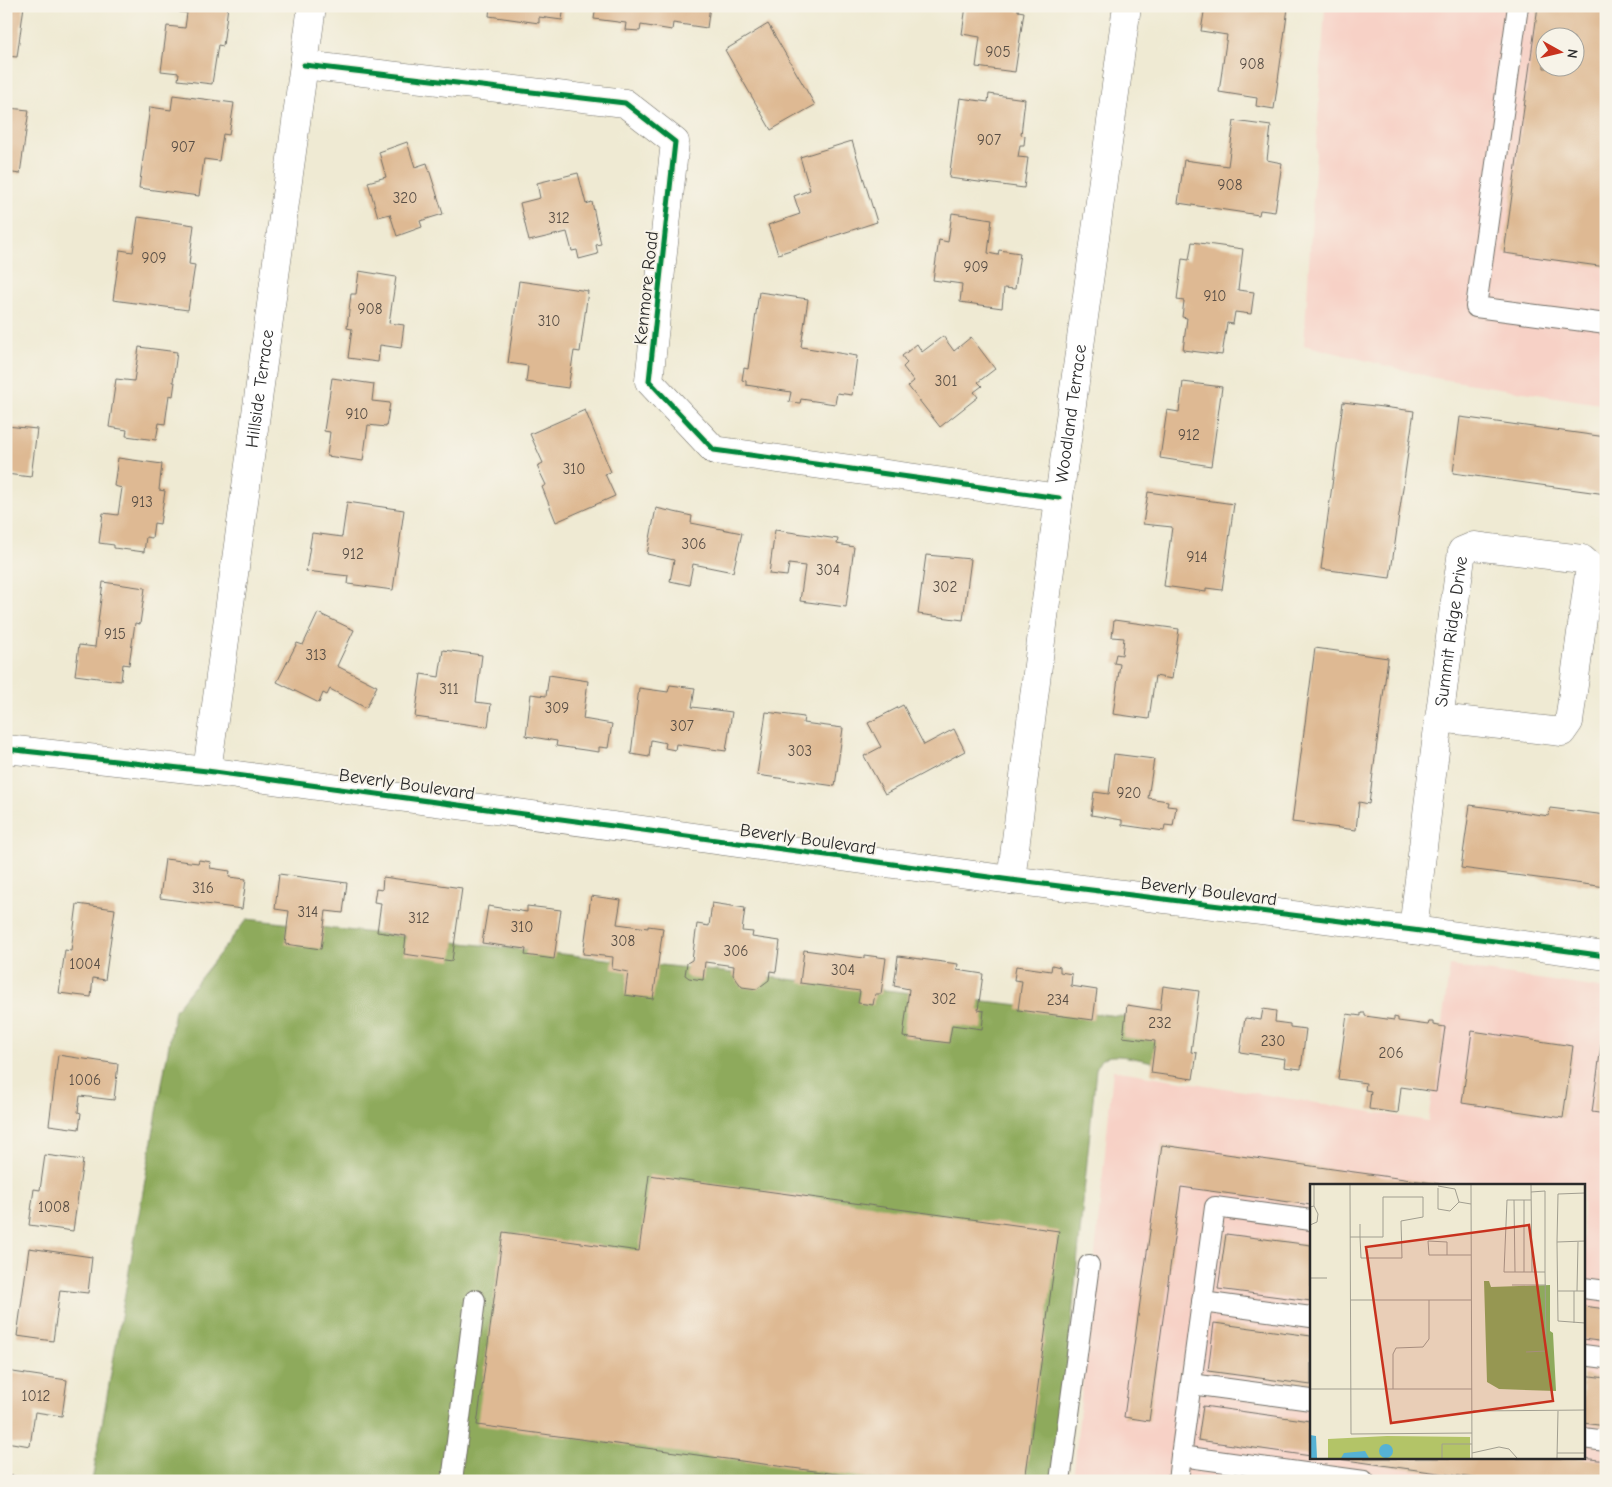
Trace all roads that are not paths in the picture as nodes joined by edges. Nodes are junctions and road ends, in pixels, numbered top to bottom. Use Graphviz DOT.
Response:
graph roads {
  1 [pos="312,6"];
  2 [pos="1128,6"];
  3 [pos="1518,6"];
  4 [pos="304,65"];
  5 [pos="1606,324"];
  6 [pos="1059,498"];
  7 [pos="1439,718"];
  8 [pos="7,756"];
  9 [pos="207,771"];
  10 [pos="1011,880"];
  11 [pos="1413,930"];
  12 [pos="1606,956"];
  13 [pos="1310,1220"];
  14 [pos="1090,1265"];
  15 [pos="1584,1288"];
  16 [pos="1606,1291"];
  17 [pos="475,1300"];
  18 [pos="1202,1302"];
  19 [pos="1310,1317"];
  20 [pos="1584,1355"];
  21 [pos="1606,1358"];
  22 [pos="1191,1384"];
  23 [pos="1310,1400"];
  24 [pos="1584,1438"];
  25 [pos="1606,1441"];
  26 [pos="1181,1456"];
  27 [pos="452,1481"];
  28 [pos="1060,1481"];
  29 [pos="1178,1481"];
  30 [pos="1364,1481"];
  1 -- 4 [label="street, Hillside Terrace"];
  2 -- 6 [label="street, Woodland Terrace"];
  3 -- 5 [label="lane"];
  4 -- 6 [label="street, Kenmore Road"];
  4 -- 9 [label="street, Hillside Terrace"];
  6 -- 10 [label="street, Woodland Terrace"];
  7 -- 7 [label="street, Summit Ridge Drive"];
  7 -- 11 [label="street, Summit Ridge Drive"];
  8 -- 9 [label="street, Beverly Boulevard"];
  9 -- 10 [label="street, Beverly Boulevard"];
  10 -- 11 [label="street, Beverly Boulevard"];
  11 -- 12 [label="street, Beverly Boulevard"];
  13 -- 18 [label="lane"];
  14 -- 28 [label="lane"];
  15 -- 16 [label="lane"];
  17 -- 27 [label="lane"];
  18 -- 19 [label="lane"];
  18 -- 22 [label="lane"];
  20 -- 21 [label="lane"];
  22 -- 23 [label="lane"];
  22 -- 26 [label="lane"];
  24 -- 25 [label="lane"];
  26 -- 29 [label="lane"];
  26 -- 30 [label="lane"];
}
